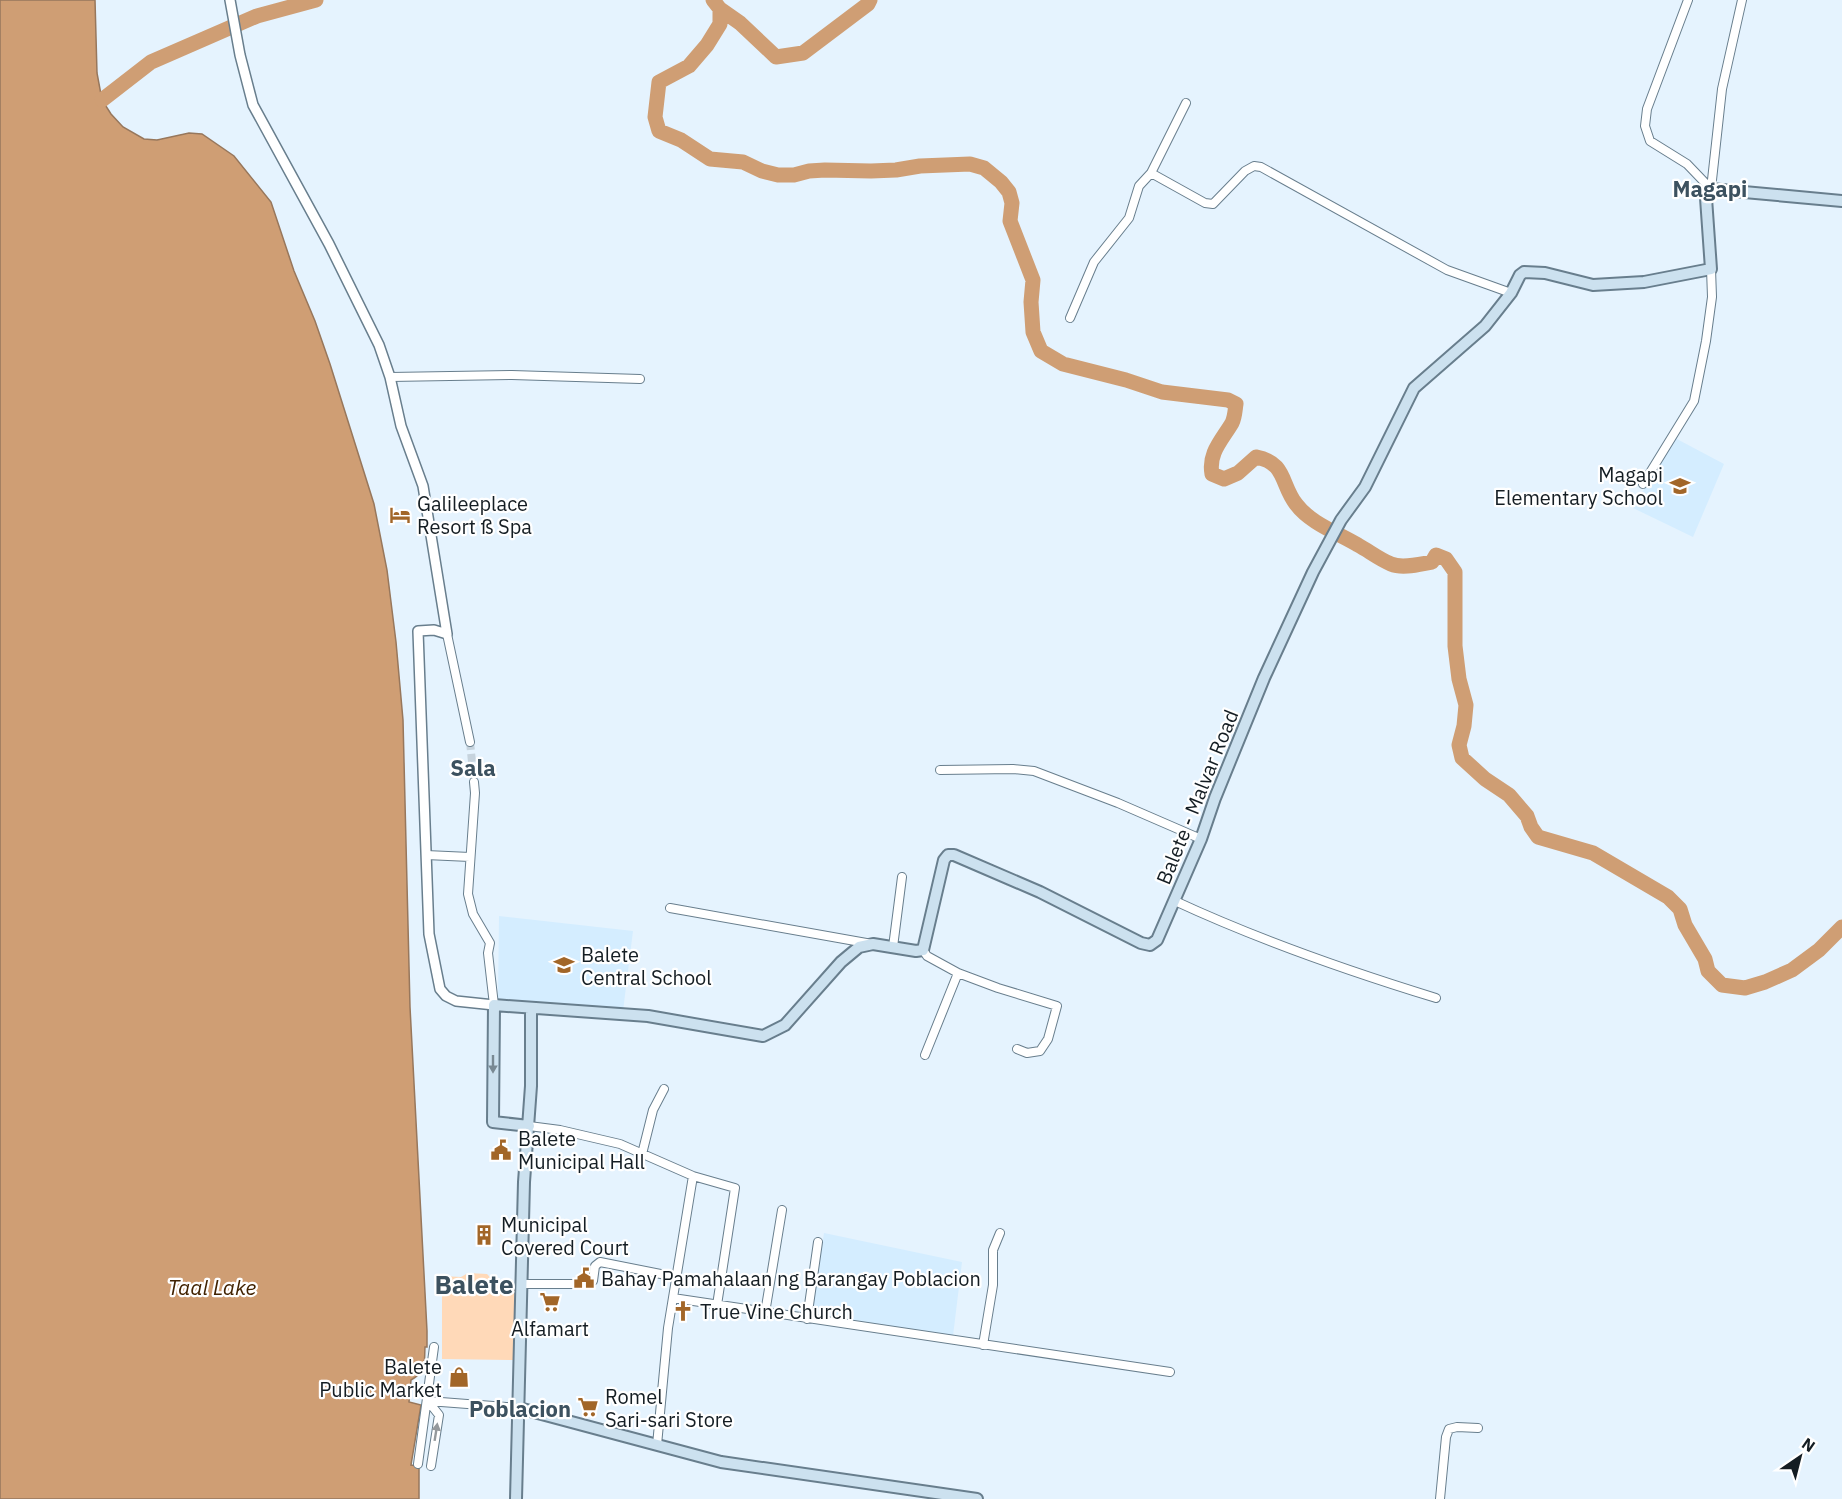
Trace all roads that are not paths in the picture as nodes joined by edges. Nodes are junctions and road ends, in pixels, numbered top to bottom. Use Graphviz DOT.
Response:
graph roads {
  1 [pos="230,0"];
  2 [pos="1688,0"];
  3 [pos="1742,0"];
  4 [pos="1186,103"];
  5 [pos="1151,173"];
  6 [pos="1711,189"];
  7 [pos="1842,201"];
  8 [pos="1711,269"];
  9 [pos="1511,293"];
  10 [pos="1070,318"];
  11 [pos="390,378"];
  12 [pos="640,379"];
  13 [pos="1643,484"];
  14 [pos="447,634"];
  15 [pos="470,742"];
  16 [pos="940,770"];
  17 [pos="474,782"];
  18 [pos="1201,839"];
  19 [pos="426,855"];
  20 [pos="470,857"];
  21 [pos="902,877"];
  22 [pos="1175,901"];
  23 [pos="670,908"];
  24 [pos="873,944"];
  25 [pos="893,946"];
  26 [pos="923,950"];
  27 [pos="958,973"];
  28 [pos="1436,998"];
  29 [pos="494,1005"];
  30 [pos="531,1008"];
  31 [pos="1017,1049"];
  32 [pos="925,1055"];
  33 [pos="664,1089"];
  34 [pos="529,1126"];
  35 [pos="642,1154"];
  36 [pos="693,1176"];
  37 [pos="782,1210"];
  38 [pos="1000,1233"];
  39 [pos="818,1242"];
  40 [pos="676,1277"];
  41 [pos="523,1284"];
  42 [pos="673,1298"];
  43 [pos="717,1305"];
  44 [pos="765,1313"];
  45 [pos="807,1319"];
  46 [pos="983,1345"];
  47 [pos="434,1347"];
  48 [pos="1170,1372"];
  49 [pos="429,1397"];
  50 [pos="519,1408"];
  51 [pos="1478,1428"];
  52 [pos="657,1445"];
  53 [pos="418,1464"];
  54 [pos="430,1466"];
  55 [pos="516,1499"];
  56 [pos="977,1499"];
  57 [pos="1440,1499"];
  1 -- 11 [label="street"];
  2 -- 6 [label="street"];
  3 -- 6 [label="street"];
  4 -- 5 [label="street"];
  5 -- 9 [label="street"];
  5 -- 10 [label="street"];
  6 -- 7 [label="main road"];
  6 -- 8 [label="main road"];
  8 -- 9 [label="main road, Balete - Malvar Road"];
  8 -- 13 [label="street"];
  9 -- 18 [label="main road, Balete - Malvar Road"];
  11 -- 12 [label="street"];
  11 -- 14 [label="street"];
  14 -- 15 [label="street"];
  14 -- 19 [label="street"];
  16 -- 18 [label="street"];
  17 -- 20 [label="street"];
  18 -- 22 [label="main road, Balete - Malvar Road"];
  19 -- 20 [label="street"];
  19 -- 29 [label="street"];
  20 -- 29 [label="street"];
  21 -- 25 [label="street"];
  22 -- 26 [label="main road, Balete - Malvar Road"];
  22 -- 28 [label="street"];
  23 -- 24 [label="street"];
  24 -- 25 [label="main road"];
  24 -- 30 [label="main road"];
  25 -- 26 [label="main road"];
  26 -- 27 [label="street"];
  27 -- 31 [label="street"];
  27 -- 32 [label="street"];
  29 -- 30 [label="main road"];
  29 -- 34 [label="main road, one-way"];
  30 -- 34 [label="main road"];
  33 -- 35 [label="street"];
  34 -- 35 [label="street"];
  34 -- 41 [label="main road"];
  35 -- 36 [label="street"];
  36 -- 40 [label="street"];
  36 -- 43 [label="street"];
  37 -- 44 [label="street"];
  38 -- 46 [label="street"];
  39 -- 45 [label="street"];
  40 -- 41 [label="street"];
  40 -- 42 [label="street"];
  41 -- 50 [label="main road"];
  42 -- 43 [label="street"];
  42 -- 52 [label="street"];
  43 -- 44 [label="street"];
  44 -- 45 [label="street"];
  45 -- 46 [label="street"];
  46 -- 48 [label="street"];
  47 -- 49 [label="street"];
  49 -- 50 [label="street"];
  49 -- 53 [label="street"];
  54 -- 49 [label="street, one-way"];
  50 -- 52 [label="main road"];
  50 -- 55 [label="main road"];
  51 -- 57 [label="street"];
  52 -- 56 [label="main road"];
}
